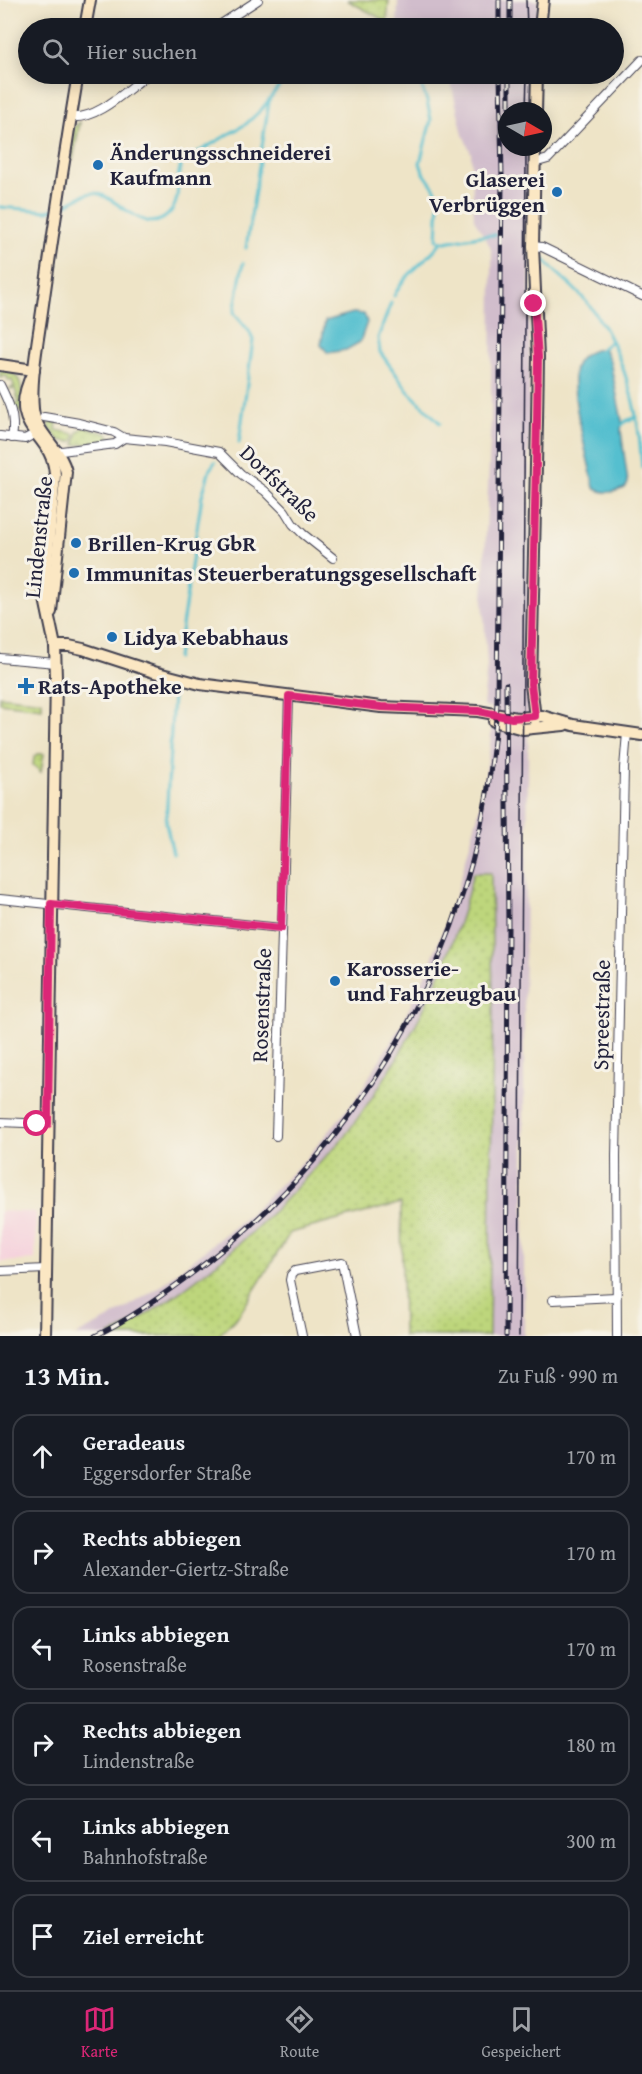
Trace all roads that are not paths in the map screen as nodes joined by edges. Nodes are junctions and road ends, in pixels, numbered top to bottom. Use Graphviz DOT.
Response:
graph roads {
  1 [pos="90,0"];
  2 [pos="258,0"];
  3 [pos="543,0"];
  4 [pos="87,18"];
  5 [pos="230,18"];
  6 [pos="541,18"];
  7 [pos="642,60"];
  8 [pos="624,79"];
  9 [pos="76,84"];
  10 [pos="134,84"];
  11 [pos="537,84"];
  12 [pos="619,84"];
  13 [pos="536,102"];
  14 [pos="71,117"];
  15 [pos="534,156"];
  16 [pos="534,163"];
  17 [pos="533,246"];
  18 [pos="642,296"];
  19 [pos="0,365"];
  20 [pos="34,370"];
  21 [pos="0,385"];
  22 [pos="44,417"];
  23 [pos="38,432"];
  24 [pos="0,436"];
  25 [pos="12,438"];
  26 [pos="124,438"];
  27 [pos="53,452"];
  28 [pos="333,558"];
  29 [pos="55,646"];
  30 [pos="0,658"];
  31 [pos="56,663"];
  32 [pos="289,696"];
  33 [pos="536,722"];
  34 [pos="627,733"];
  35 [pos="642,735"];
  36 [pos="0,899"];
  37 [pos="51,904"];
  38 [pos="281,928"];
  39 [pos="0,1122"];
  40 [pos="48,1124"];
  41 [pos="276,1136"];
  42 [pos="46,1269"];
  43 [pos="0,1271"];
  44 [pos="616,1297"];
  45 [pos="553,1300"];
  46 [pos="45,1336"];
  47 [pos="302,1336"];
  48 [pos="357,1336"];
  49 [pos="617,1336"];
  1 -- 4 [label="main road"];
  2 -- 5 [label="street"];
  3 -- 6 [label="main road"];
  7 -- 8 [label="street"];
  9 -- 14 [label="main road, Lindenstraße"];
  10 -- 14 [label="street"];
  11 -- 13 [label="main road"];
  12 -- 16 [label="street"];
  14 -- 20 [label="main road, Lindenstraße"];
  15 -- 16 [label="main road"];
  16 -- 17 [label="main road"];
  17 -- 18 [label="street"];
  17 -- 33 [label="main road"];
  19 -- 20 [label="main road"];
  20 -- 23 [label="main road, Lindenstraße"];
  21 -- 25 [label="street"];
  22 -- 26 [label="street, Dorfstraße"];
  23 -- 25 [label="street"];
  23 -- 27 [label="main road, Lindenstraße"];
  24 -- 25 [label="street"];
  26 -- 27 [label="street, Dorfstraße"];
  26 -- 28 [label="street, Dorfstraße"];
  27 -- 29 [label="main road, Lindenstraße"];
  29 -- 31 [label="main road, Lindenstraße"];
  29 -- 32 [label="main road"];
  30 -- 31 [label="street"];
  31 -- 37 [label="main road, Lindenstraße"];
  32 -- 33 [label="main road"];
  32 -- 38 [label="street, Rosenstraße"];
  33 -- 34 [label="main road"];
  34 -- 35 [label="main road"];
  34 -- 44 [label="street, Spreestraße"];
  36 -- 37 [label="street"];
  37 -- 38 [label="street"];
  37 -- 40 [label="main road, Lindenstraße"];
  38 -- 41 [label="street, Rosenstraße"];
  39 -- 40 [label="street"];
  40 -- 42 [label="main road, Lindenstraße"];
  42 -- 43 [label="street"];
  42 -- 46 [label="main road, Lindenstraße"];
  44 -- 45 [label="street"];
  44 -- 49 [label="street, Spreestraße"];
  47 -- 48 [label="street"];
}
